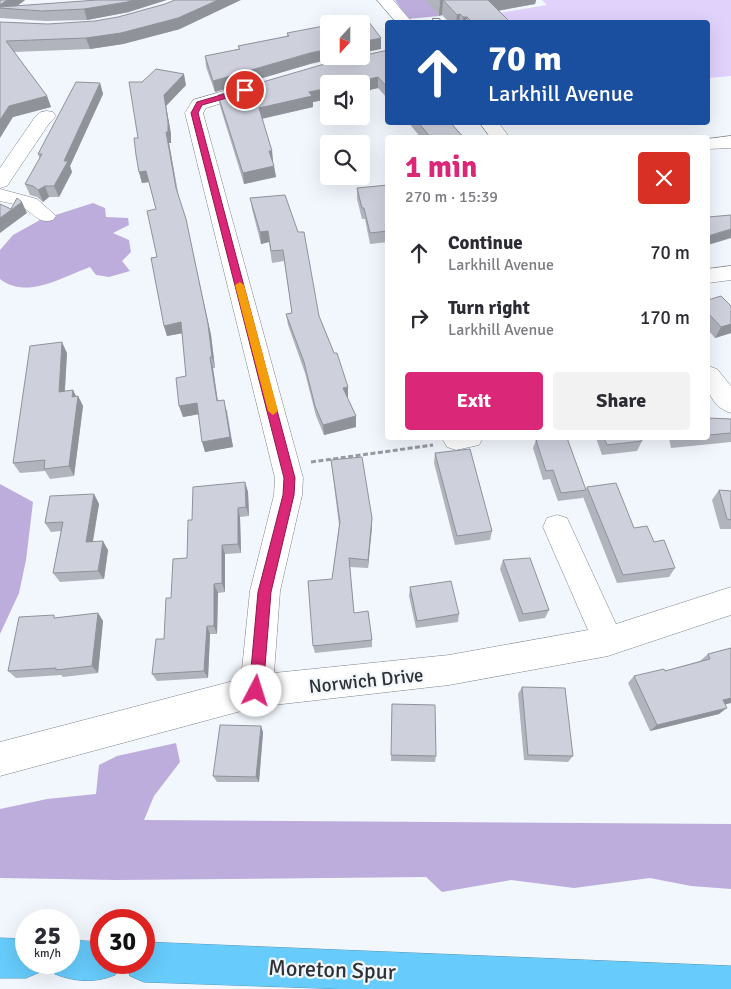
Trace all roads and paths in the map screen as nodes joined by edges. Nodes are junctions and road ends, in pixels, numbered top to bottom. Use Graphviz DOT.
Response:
graph roads {
  1 [pos="385,0"];
  2 [pos="402,20"];
  3 [pos="270,83"];
  4 [pos="490,125"];
  5 [pos="15,126"];
  6 [pos="499,135"];
  7 [pos="731,142"];
  8 [pos="710,144"];
  9 [pos="0,182"];
  10 [pos="0,196"];
  11 [pos="46,216"];
  12 [pos="731,274"];
  13 [pos="710,276"];
  14 [pos="710,379"];
  15 [pos="723,404"];
  16 [pos="454,440"];
  17 [pos="284,456"];
  18 [pos="557,527"];
  19 [pos="731,601"];
  20 [pos="608,641"];
  21 [pos="256,691"];
  22 [pos="0,759"];
  23 [pos="0,958"];
  24 [pos="15,958"];
  25 [pos="155,962"];
  26 [pos="731,986"];
  1 -- 2 [label="street"];
  3 -- 17 [label="street"];
  4 -- 6 [label="street"];
  5 -- 9 [label="street"];
  7 -- 8 [label="street"];
  10 -- 11 [label="street"];
  12 -- 13 [label="street"];
  14 -- 15 [label="street"];
  16 -- 17 [label="path"];
  17 -- 21 [label="street"];
  18 -- 20 [label="street"];
  19 -- 20 [label="street, Norwich Drive"];
  20 -- 21 [label="street, Norwich Drive"];
  21 -- 22 [label="street, Norwich Drive"];
  23 -- 24 [label="highway"];
  25 -- 26 [label="highway, Moreton Spur"];
}
